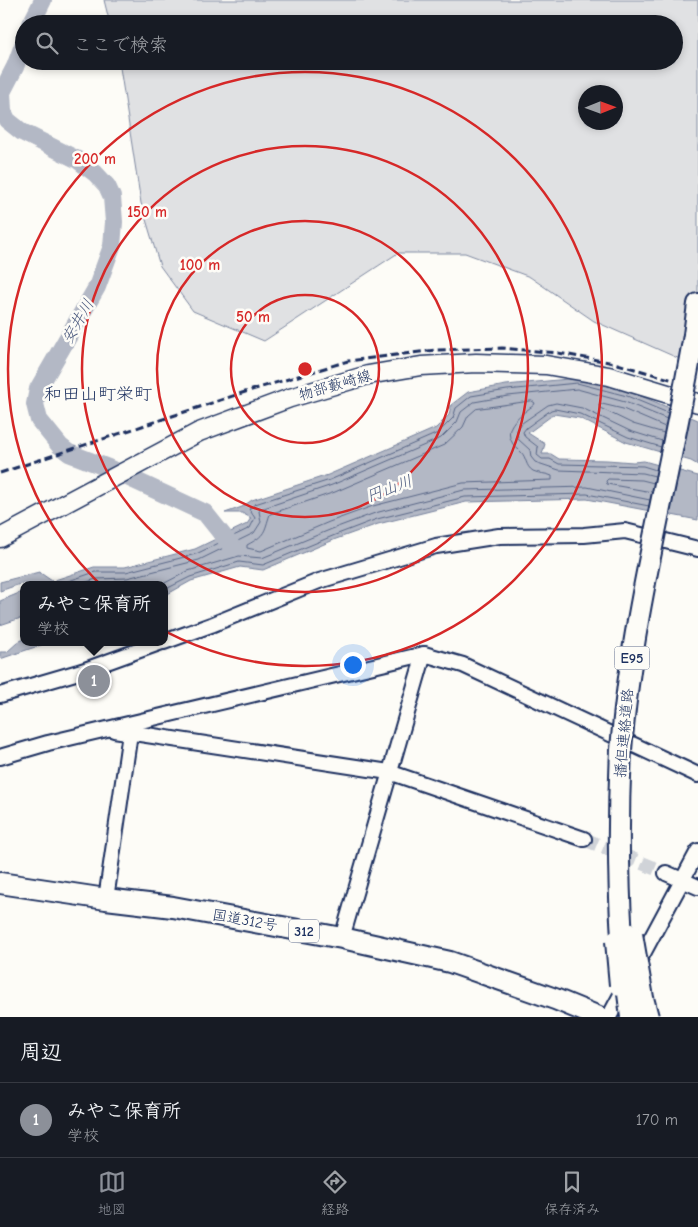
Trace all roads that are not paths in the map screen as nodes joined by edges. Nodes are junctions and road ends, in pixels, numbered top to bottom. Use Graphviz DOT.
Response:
graph roads {
  1 [pos="698,304"];
  2 [pos="698,403"];
  3 [pos="0,538"];
  4 [pos="698,549"];
  5 [pos="168,640"];
  6 [pos="152,646"];
  7 [pos="424,654"];
  8 [pos="0,695"];
  9 [pos="109,729"];
  10 [pos="130,734"];
  11 [pos="0,757"];
  12 [pos="389,772"];
  13 [pos="698,775"];
  14 [pos="584,839"];
  15 [pos="698,850"];
  16 [pos="666,873"];
  17 [pos="682,880"];
  18 [pos="0,883"];
  19 [pos="698,887"];
  20 [pos="106,899"];
  21 [pos="342,938"];
  22 [pos="623,938"];
  23 [pos="599,1017"];
  24 [pos="609,1017"];
  25 [pos="622,1017"];
  26 [pos="631,1017"];
  27 [pos="648,1017"];
  1 -- 22 [label="highway, 播但連絡道路 / E95, bridge"];
  2 -- 3 [label="main road, 物部藪崎線"];
  4 -- 5 [label="street"];
  6 -- 8 [label="street"];
  7 -- 9 [label="street"];
  7 -- 12 [label="street"];
  7 -- 13 [label="street"];
  9 -- 10 [label="street"];
  9 -- 11 [label="street"];
  10 -- 12 [label="street"];
  10 -- 20 [label="street"];
  12 -- 14 [label="street"];
  12 -- 21 [label="street"];
  15 -- 17 [label="street"];
  16 -- 17 [label="street"];
  17 -- 19 [label="street"];
  17 -- 24 [label="street"];
  18 -- 20 [label="highway, 国道312号 / 312"];
  20 -- 21 [label="highway, 国道312号 / 312"];
  21 -- 23 [label="highway, 国道312号 / 312"];
  22 -- 25 [label="highway, bridge"];
  22 -- 26 [label="highway, bridge"];
  22 -- 27 [label="highway, bridge"];
}
